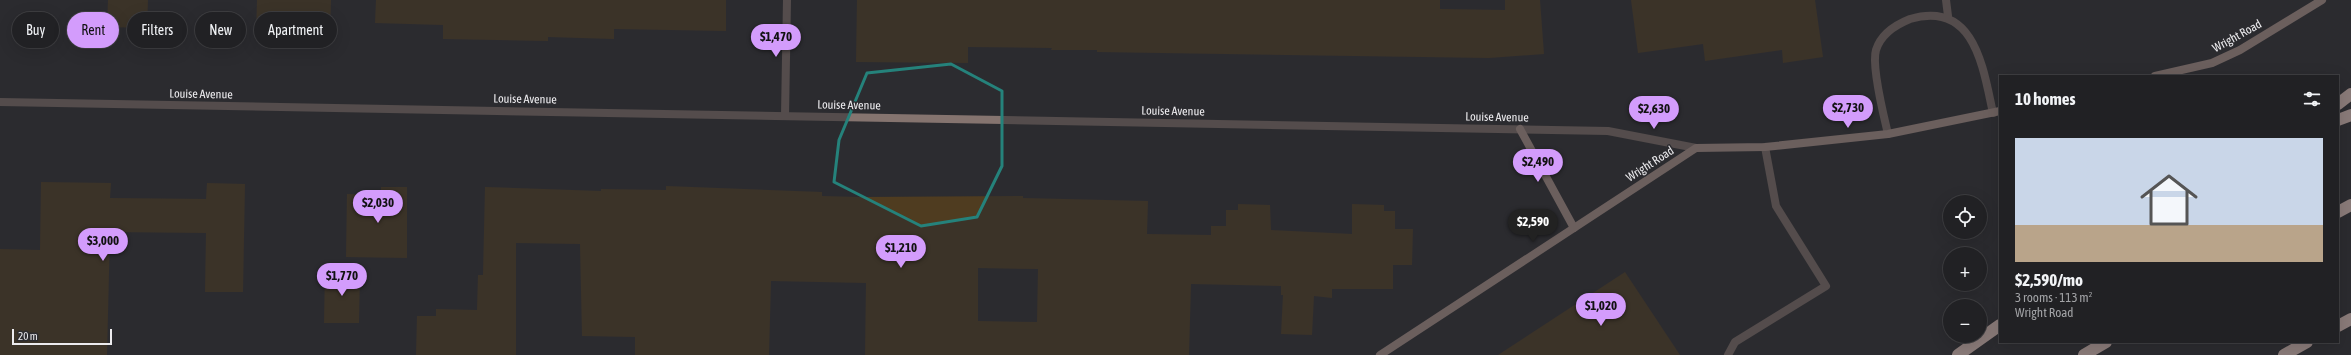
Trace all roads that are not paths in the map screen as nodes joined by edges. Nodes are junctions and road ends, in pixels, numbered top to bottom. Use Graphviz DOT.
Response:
graph roads {
  1 [pos="788,0"];
  2 [pos="1946,0"];
  3 [pos="2322,0"];
  4 [pos="1948,16"];
  5 [pos="2159,75"];
  6 [pos="2351,94"];
  7 [pos="0,102"];
  8 [pos="2339,103"];
  9 [pos="1996,112"];
  10 [pos="2351,114"];
  11 [pos="785,116"];
  12 [pos="2339,120"];
  13 [pos="1520,129"];
  14 [pos="1888,134"];
  15 [pos="1765,147"];
  16 [pos="1696,148"];
  17 [pos="2351,205"];
  18 [pos="2339,211"];
  19 [pos="1574,228"];
  20 [pos="2351,319"];
  21 [pos="2339,325"];
  22 [pos="1999,326"];
  23 [pos="2104,343"];
  24 [pos="2305,343"];
  25 [pos="1380,355"];
  26 [pos="1728,355"];
  27 [pos="1958,355"];
  28 [pos="2084,355"];
  29 [pos="2284,355"];
  1 -- 11 [label="street"];
  2 -- 4 [label="street"];
  3 -- 5 [label="street, Wright Road"];
  4 -- 9 [label="street"];
  4 -- 14 [label="street"];
  6 -- 8 [label="highway"];
  7 -- 11 [label="street, Louise Avenue"];
  9 -- 14 [label="street"];
  10 -- 12 [label="highway"];
  11 -- 13 [label="street, Louise Avenue"];
  13 -- 16 [label="street, Louise Avenue"];
  13 -- 19 [label="street"];
  14 -- 15 [label="street"];
  15 -- 16 [label="street"];
  15 -- 26 [label="street"];
  16 -- 19 [label="street, Wright Road"];
  17 -- 18 [label="highway"];
  19 -- 25 [label="street, Wright Road"];
  20 -- 21 [label="highway"];
  22 -- 27 [label="highway"];
  23 -- 28 [label="highway"];
  24 -- 29 [label="highway"];
}
